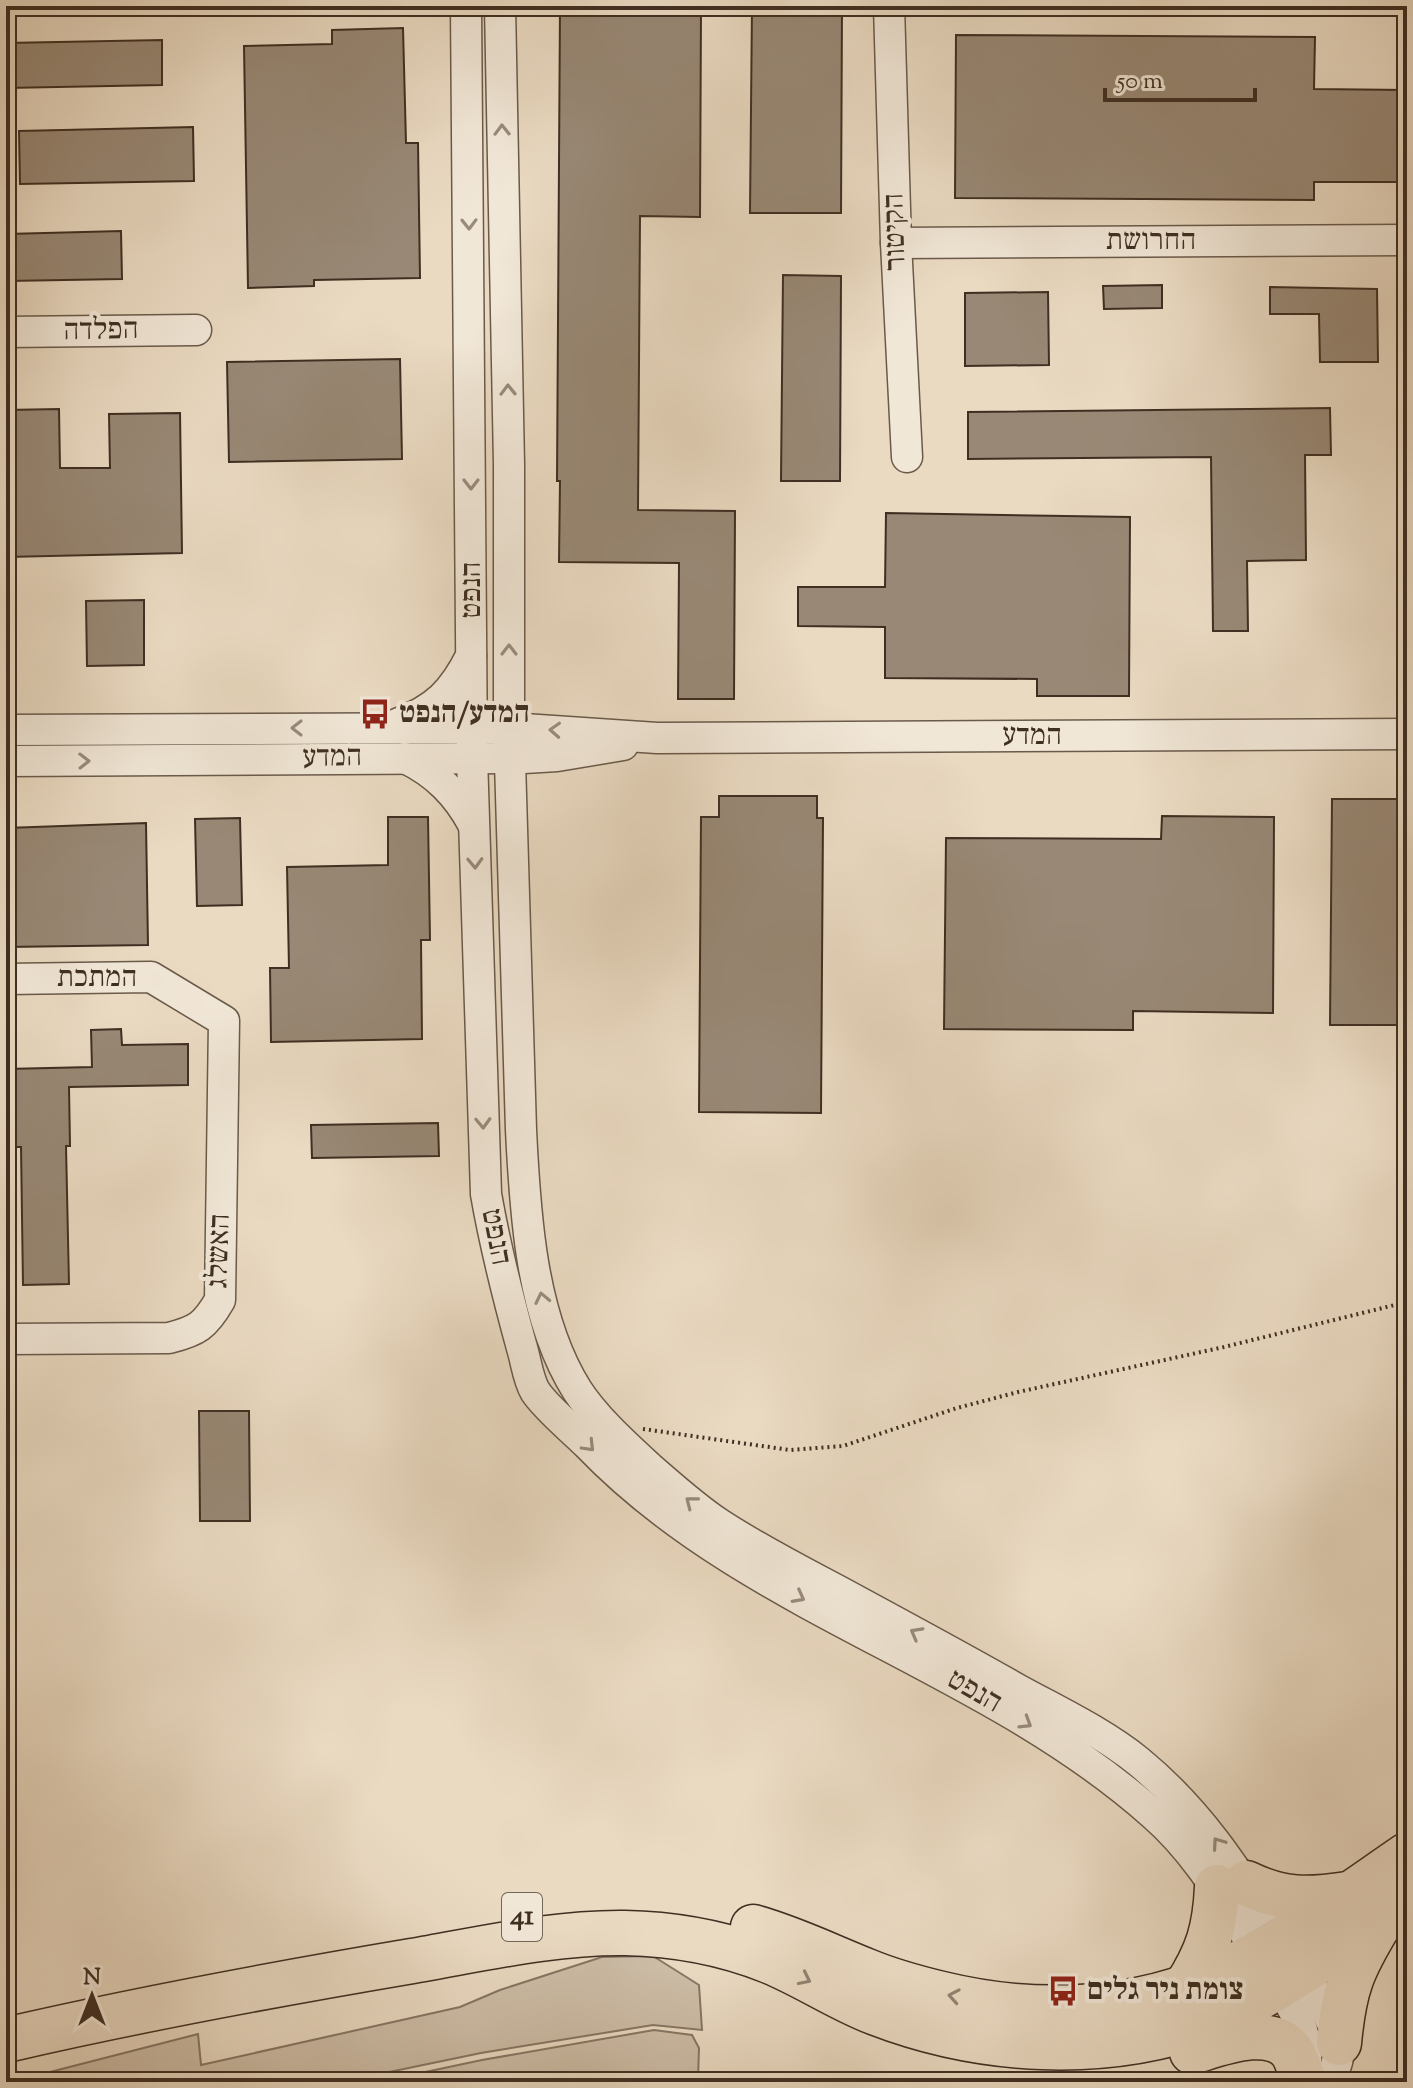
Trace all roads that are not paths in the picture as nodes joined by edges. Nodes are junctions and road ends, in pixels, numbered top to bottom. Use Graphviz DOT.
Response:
graph roads {
  1 [pos="466,6"];
  2 [pos="500,6"];
  3 [pos="889,6"];
  4 [pos="1407,240"];
  5 [pos="896,243"];
  6 [pos="196,330"];
  7 [pos="6,332"];
  8 [pos="907,457"];
  9 [pos="472,654"];
  10 [pos="388,727"];
  11 [pos="6,730"];
  12 [pos="1407,734"];
  13 [pos="657,738"];
  14 [pos="472,743"];
  15 [pos="510,743"];
  16 [pos="557,756"];
  17 [pos="405,758"];
  18 [pos="6,761"];
  19 [pos="512,823"];
  20 [pos="474,826"];
  21 [pos="6,979"];
  22 [pos="224,1021"];
  23 [pos="6,1339"];
  24 [pos="1407,1855"];
  25 [pos="1232,1885"];
  26 [pos="1350,1894"];
  27 [pos="1399,1899"];
  28 [pos="1280,1962"];
  29 [pos="1185,1988"];
  30 [pos="6,2014"];
  31 [pos="6,2040"];
  32 [pos="1053,2047"];
  33 [pos="1317,2071"];
  1 -- 9 [label="street, הנפט, one-way"];
  15 -- 2 [label="street, הנפט, one-way"];
  3 -- 5 [label="street, הקיטור"];
  4 -- 5 [label="street, החרושת"];
  5 -- 8 [label="street, הקיטור"];
  6 -- 7 [label="street, הפלדה"];
  9 -- 10 [label="street"];
  9 -- 14 [label="street, הנפט"];
  10 -- 11 [label="street, המדע, one-way"];
  10 -- 14 [label="street, המדע"];
  12 -- 13 [label="street, המדע"];
  13 -- 15 [label="street, המדע, one-way"];
  13 -- 16 [label="street, המדע"];
  14 -- 15 [label="street, המדע"];
  14 -- 17 [label="street, המדע"];
  14 -- 20 [label="street, הנפט"];
  15 -- 16 [label="street, המדע"];
  15 -- 19 [label="street, הנפט"];
  16 -- 19 [label="street"];
  18 -- 17 [label="street, המדע, one-way"];
  17 -- 20 [label="street"];
  25 -- 19 [label="street, הנפט, one-way"];
  20 -- 25 [label="street, הנפט, one-way"];
  21 -- 22 [label="street, המתכת"];
  22 -- 23 [label="street, האשלג"];
  24 -- 26 [label="highway, 41"];
  25 -- 26 [label="highway"];
  25 -- 28 [label="street, הנפט"];
  25 -- 29 [label="highway"];
  26 -- 28 [label="highway, 41"];
  27 -- 28 [label="highway, 41"];
  27 -- 33 [label="highway"];
  28 -- 29 [label="highway, 41"];
  28 -- 32 [label="highway, 41"];
  28 -- 33 [label="street, הנפט"];
  28 -- 33 [label="street, הנפט"];
  29 -- 30 [label="highway, 41, one-way"];
  31 -- 32 [label="highway, 41, one-way"];
  32 -- 33 [label="highway"];
}
